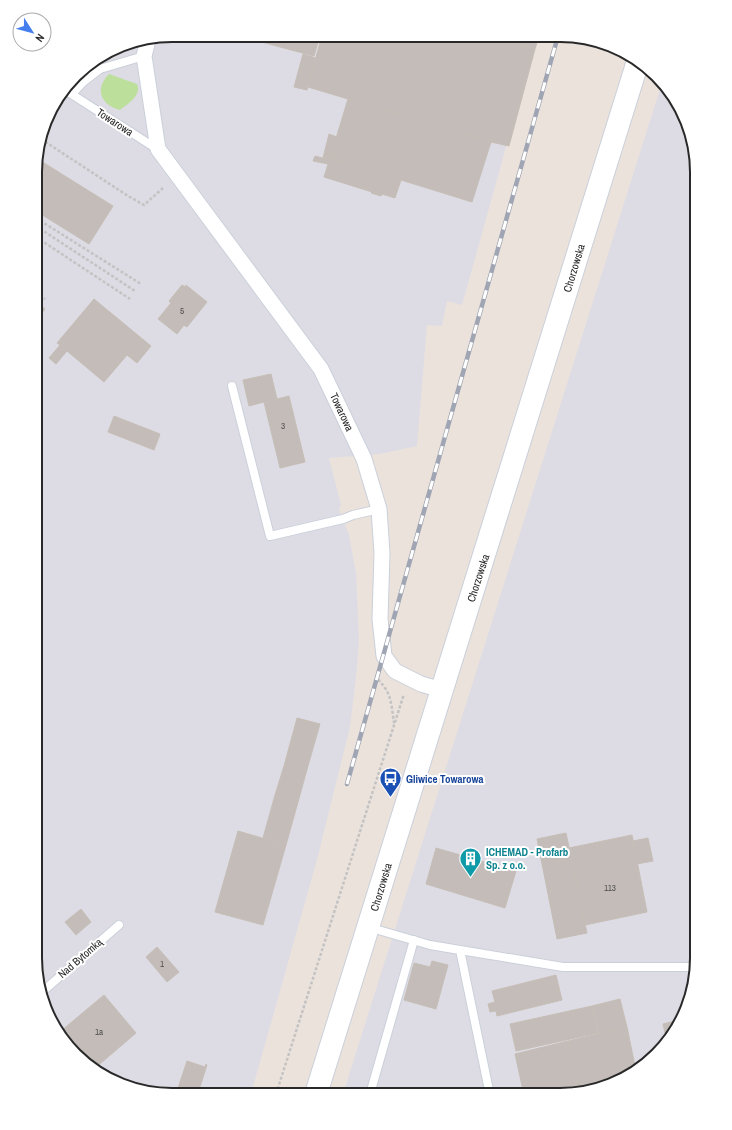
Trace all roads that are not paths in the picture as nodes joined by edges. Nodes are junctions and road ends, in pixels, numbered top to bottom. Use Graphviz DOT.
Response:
graph roads {
  1 [pos="147,44"];
  2 [pos="144,56"];
  3 [pos="636,67"];
  4 [pos="71,90"];
  5 [pos="69,92"];
  6 [pos="158,149"];
  7 [pos="232,386"];
  8 [pos="379,508"];
  9 [pos="442,690"];
  10 [pos="119,925"];
  11 [pos="368,928"];
  12 [pos="414,940"];
  13 [pos="460,950"];
  14 [pos="690,967"];
  15 [pos="45,989"];
  16 [pos="318,1088"];
  17 [pos="372,1088"];
  18 [pos="489,1088"];
  1 -- 2 [label="street, Towarowa"];
  2 -- 4 [label="lane, Towarowa"];
  2 -- 6 [label="street, Towarowa"];
  3 -- 9 [label="main road, Chorzowska"];
  5 -- 6 [label="lane, Towarowa"];
  6 -- 8 [label="street, Towarowa"];
  7 -- 8 [label="lane"];
  8 -- 9 [label="street, Towarowa"];
  9 -- 11 [label="main road, Chorzowska"];
  10 -- 15 [label="lane, Nad Bytomką"];
  11 -- 12 [label="lane"];
  11 -- 16 [label="main road, Chorzowska"];
  12 -- 13 [label="lane"];
  12 -- 17 [label="lane"];
  13 -- 14 [label="lane"];
  13 -- 18 [label="lane"];
}
